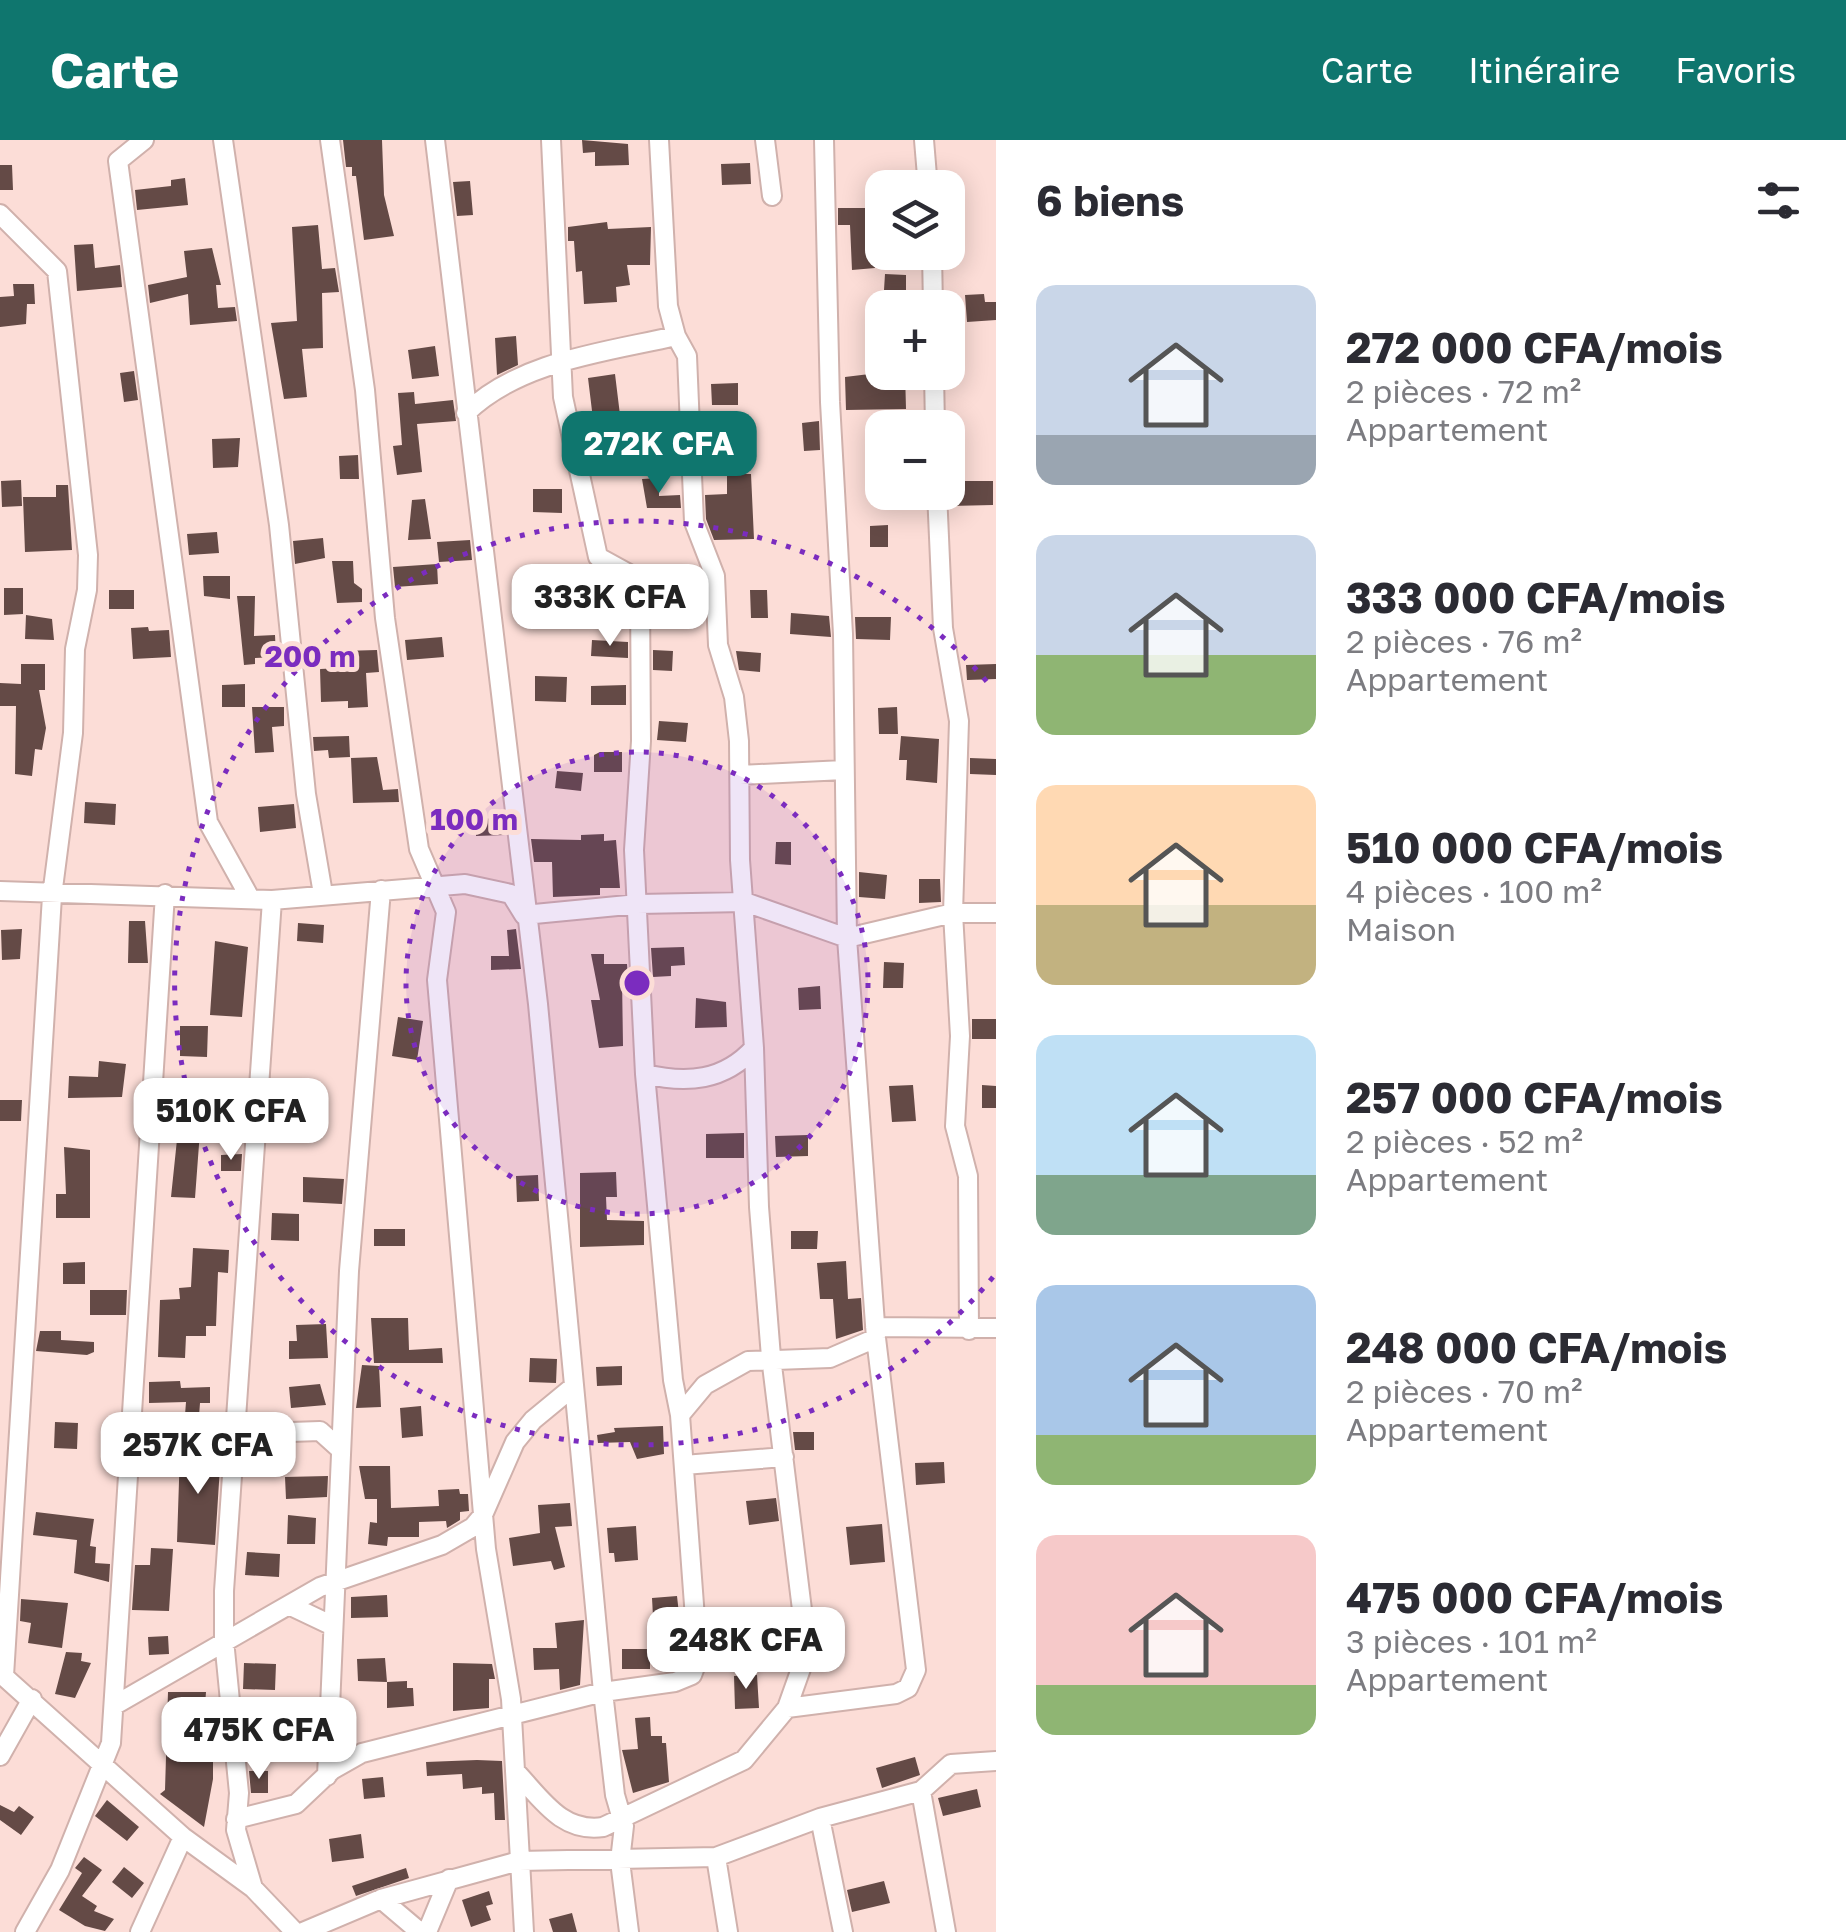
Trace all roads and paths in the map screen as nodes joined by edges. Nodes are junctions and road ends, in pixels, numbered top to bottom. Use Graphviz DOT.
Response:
graph roads {
  1 [pos="144,140"];
  2 [pos="224,140"];
  3 [pos="330,140"];
  4 [pos="436,140"];
  5 [pos="551,140"];
  6 [pos="659,140"];
  7 [pos="766,140"];
  8 [pos="824,140"];
  9 [pos="924,140"];
  10 [pos="926,170"];
  11 [pos="772,196"];
  12 [pos="0,214"];
  13 [pos="676,336"];
  14 [pos="562,362"];
  15 [pos="466,413"];
  16 [pos="938,510"];
  17 [pos="844,770"];
  18 [pos="740,775"];
  19 [pos="436,884"];
  20 [pos="381,890"];
  21 [pos="0,891"];
  22 [pos="165,894"];
  23 [pos="323,894"];
  24 [pos="52,896"];
  25 [pos="250,898"];
  26 [pos="272,900"];
  27 [pos="745,902"];
  28 [pos="638,904"];
  29 [pos="953,913"];
  30 [pos="996,913"];
  31 [pos="524,915"];
  32 [pos="847,938"];
  33 [pos="754,1048"];
  34 [pos="646,1074"];
  35 [pos="996,1328"];
  36 [pos="970,1330"];
  37 [pos="875,1332"];
  38 [pos="771,1357"];
  39 [pos="573,1388"];
  40 [pos="680,1415"];
  41 [pos="236,1434"];
  42 [pos="340,1449"];
  43 [pos="784,1457"];
  44 [pos="684,1465"];
  45 [pos="484,1515"];
  46 [pos="334,1580"];
  47 [pos="292,1606"];
  48 [pos="331,1625"];
  49 [pos="224,1640"];
  50 [pos="2,1674"];
  51 [pos="603,1692"];
  52 [pos="32,1700"];
  53 [pos="115,1705"];
  54 [pos="787,1708"];
  55 [pos="512,1715"];
  56 [pos="0,1756"];
  57 [pos="993,1765"];
  58 [pos="105,1766"];
  59 [pos="515,1771"];
  60 [pos="327,1776"];
  61 [pos="921,1792"];
  62 [pos="622,1816"];
  63 [pos="820,1818"];
  64 [pos="236,1819"];
  65 [pos="184,1836"];
  66 [pos="716,1857"];
  67 [pos="620,1861"];
  68 [pos="519,1862"];
  69 [pos="450,1879"];
  70 [pos="252,1888"];
  71 [pos="381,1898"];
  72 [pos="25,1932"];
  73 [pos="140,1932"];
  74 [pos="294,1932"];
  75 [pos="303,1932"];
  76 [pos="424,1932"];
  77 [pos="524,1932"];
  78 [pos="630,1932"];
  79 [pos="728,1932"];
  80 [pos="843,1932"];
  81 [pos="946,1932"];
  1 -- 25 [label="street"];
  2 -- 23 [label="street"];
  3 -- 19 [label="street"];
  4 -- 15 [label="street"];
  5 -- 14 [label="street"];
  6 -- 13 [label="street"];
  7 -- 11 [label="street"];
  8 -- 17 [label="street"];
  9 -- 10 [label="street"];
  12 -- 24 [label="street"];
  13 -- 14 [label="street"];
  13 -- 18 [label="street"];
  14 -- 15 [label="street"];
  14 -- 28 [label="street"];
  15 -- 31 [label="street"];
  16 -- 29 [label="street"];
  17 -- 18 [label="street"];
  17 -- 32 [label="street"];
  18 -- 27 [label="street"];
  19 -- 20 [label="street"];
  19 -- 31 [label="street"];
  19 -- 45 [label="street"];
  20 -- 23 [label="street"];
  20 -- 42 [label="street"];
  21 -- 24 [label="street"];
  22 -- 24 [label="street"];
  22 -- 25 [label="street"];
  22 -- 53 [label="street"];
  23 -- 26 [label="street"];
  24 -- 50 [label="street"];
  25 -- 26 [label="street"];
  26 -- 41 [label="street"];
  27 -- 28 [label="street"];
  27 -- 32 [label="street"];
  27 -- 33 [label="street"];
  28 -- 31 [label="street"];
  28 -- 34 [label="street"];
  29 -- 30 [label="street"];
  29 -- 32 [label="street"];
  29 -- 36 [label="street"];
  31 -- 39 [label="street"];
  32 -- 37 [label="street"];
  33 -- 34 [label="street"];
  33 -- 38 [label="street"];
  34 -- 40 [label="street"];
  35 -- 36 [label="street"];
  36 -- 37 [label="street"];
  37 -- 38 [label="street"];
  37 -- 54 [label="street"];
  38 -- 40 [label="street"];
  38 -- 43 [label="street"];
  39 -- 45 [label="street"];
  39 -- 51 [label="street"];
  40 -- 44 [label="street"];
  41 -- 42 [label="street"];
  41 -- 49 [label="street"];
  42 -- 46 [label="street"];
  43 -- 44 [label="street"];
  43 -- 54 [label="street"];
  44 -- 51 [label="street"];
  45 -- 46 [label="street"];
  45 -- 55 [label="street"];
  46 -- 47 [label="street"];
  46 -- 48 [label="street"];
  47 -- 48 [label="street"];
  47 -- 49 [label="street"];
  48 -- 60 [label="street"];
  49 -- 53 [label="street"];
  49 -- 64 [label="street"];
  50 -- 52 [label="street"];
  51 -- 55 [label="street"];
  51 -- 62 [label="street"];
  52 -- 56 [label="street"];
  52 -- 58 [label="street"];
  53 -- 58 [label="street"];
  54 -- 62 [label="street"];
  55 -- 59 [label="street"];
  55 -- 60 [label="street"];
  57 -- 61 [label="street"];
  58 -- 65 [label="street"];
  58 -- 72 [label="street"];
  59 -- 62 [label="street"];
  59 -- 68 [label="street"];
  60 -- 64 [label="street"];
  61 -- 63 [label="street"];
  61 -- 81 [label="street"];
  62 -- 67 [label="street"];
  63 -- 66 [label="street"];
  63 -- 80 [label="street"];
  64 -- 70 [label="street"];
  65 -- 70 [label="street"];
  65 -- 73 [label="street"];
  66 -- 67 [label="street"];
  66 -- 79 [label="street"];
  67 -- 68 [label="street"];
  67 -- 78 [label="street"];
  68 -- 69 [label="street"];
  68 -- 77 [label="street"];
  69 -- 71 [label="street"];
  69 -- 76 [label="street"];
  70 -- 74 [label="street"];
  71 -- 75 [label="street"];
  71 -- 76 [label="street"];
}
